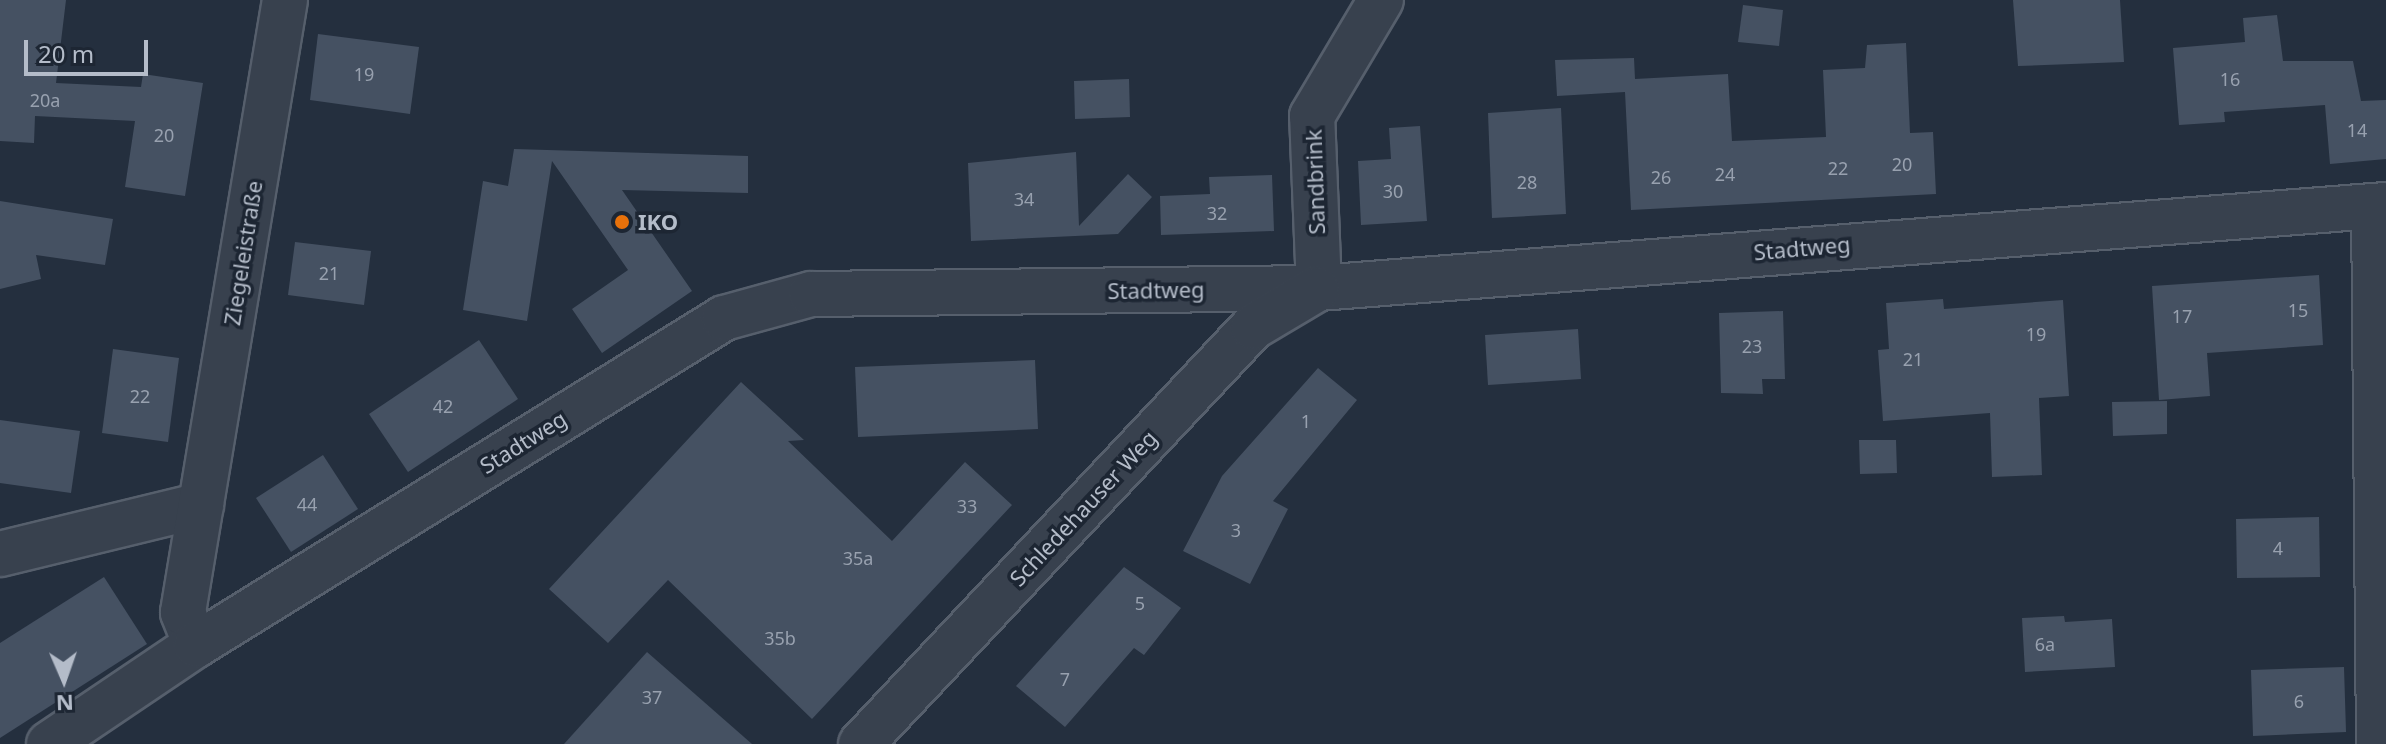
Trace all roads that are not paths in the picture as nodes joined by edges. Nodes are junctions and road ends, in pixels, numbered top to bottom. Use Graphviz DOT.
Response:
graph roads {
  1 [pos="285,0"];
  2 [pos="1381,0"];
  3 [pos="2380,205"];
  4 [pos="1319,288"];
  5 [pos="201,505"];
  6 [pos="0,554"];
  7 [pos="196,645"];
  8 [pos="49,744"];
  9 [pos="861,744"];
  10 [pos="2379,744"];
  1 -- 5 [label="street, Ziegeleistraße"];
  2 -- 4 [label="street, Sandbrink"];
  3 -- 4 [label="street, Stadtweg"];
  3 -- 10 [label="street"];
  4 -- 7 [label="street, Stadtweg"];
  4 -- 9 [label="street, Schledehauser Weg"];
  5 -- 6 [label="street"];
  5 -- 7 [label="street, Ziegeleistraße"];
  7 -- 8 [label="street, Stadtweg"];
}
